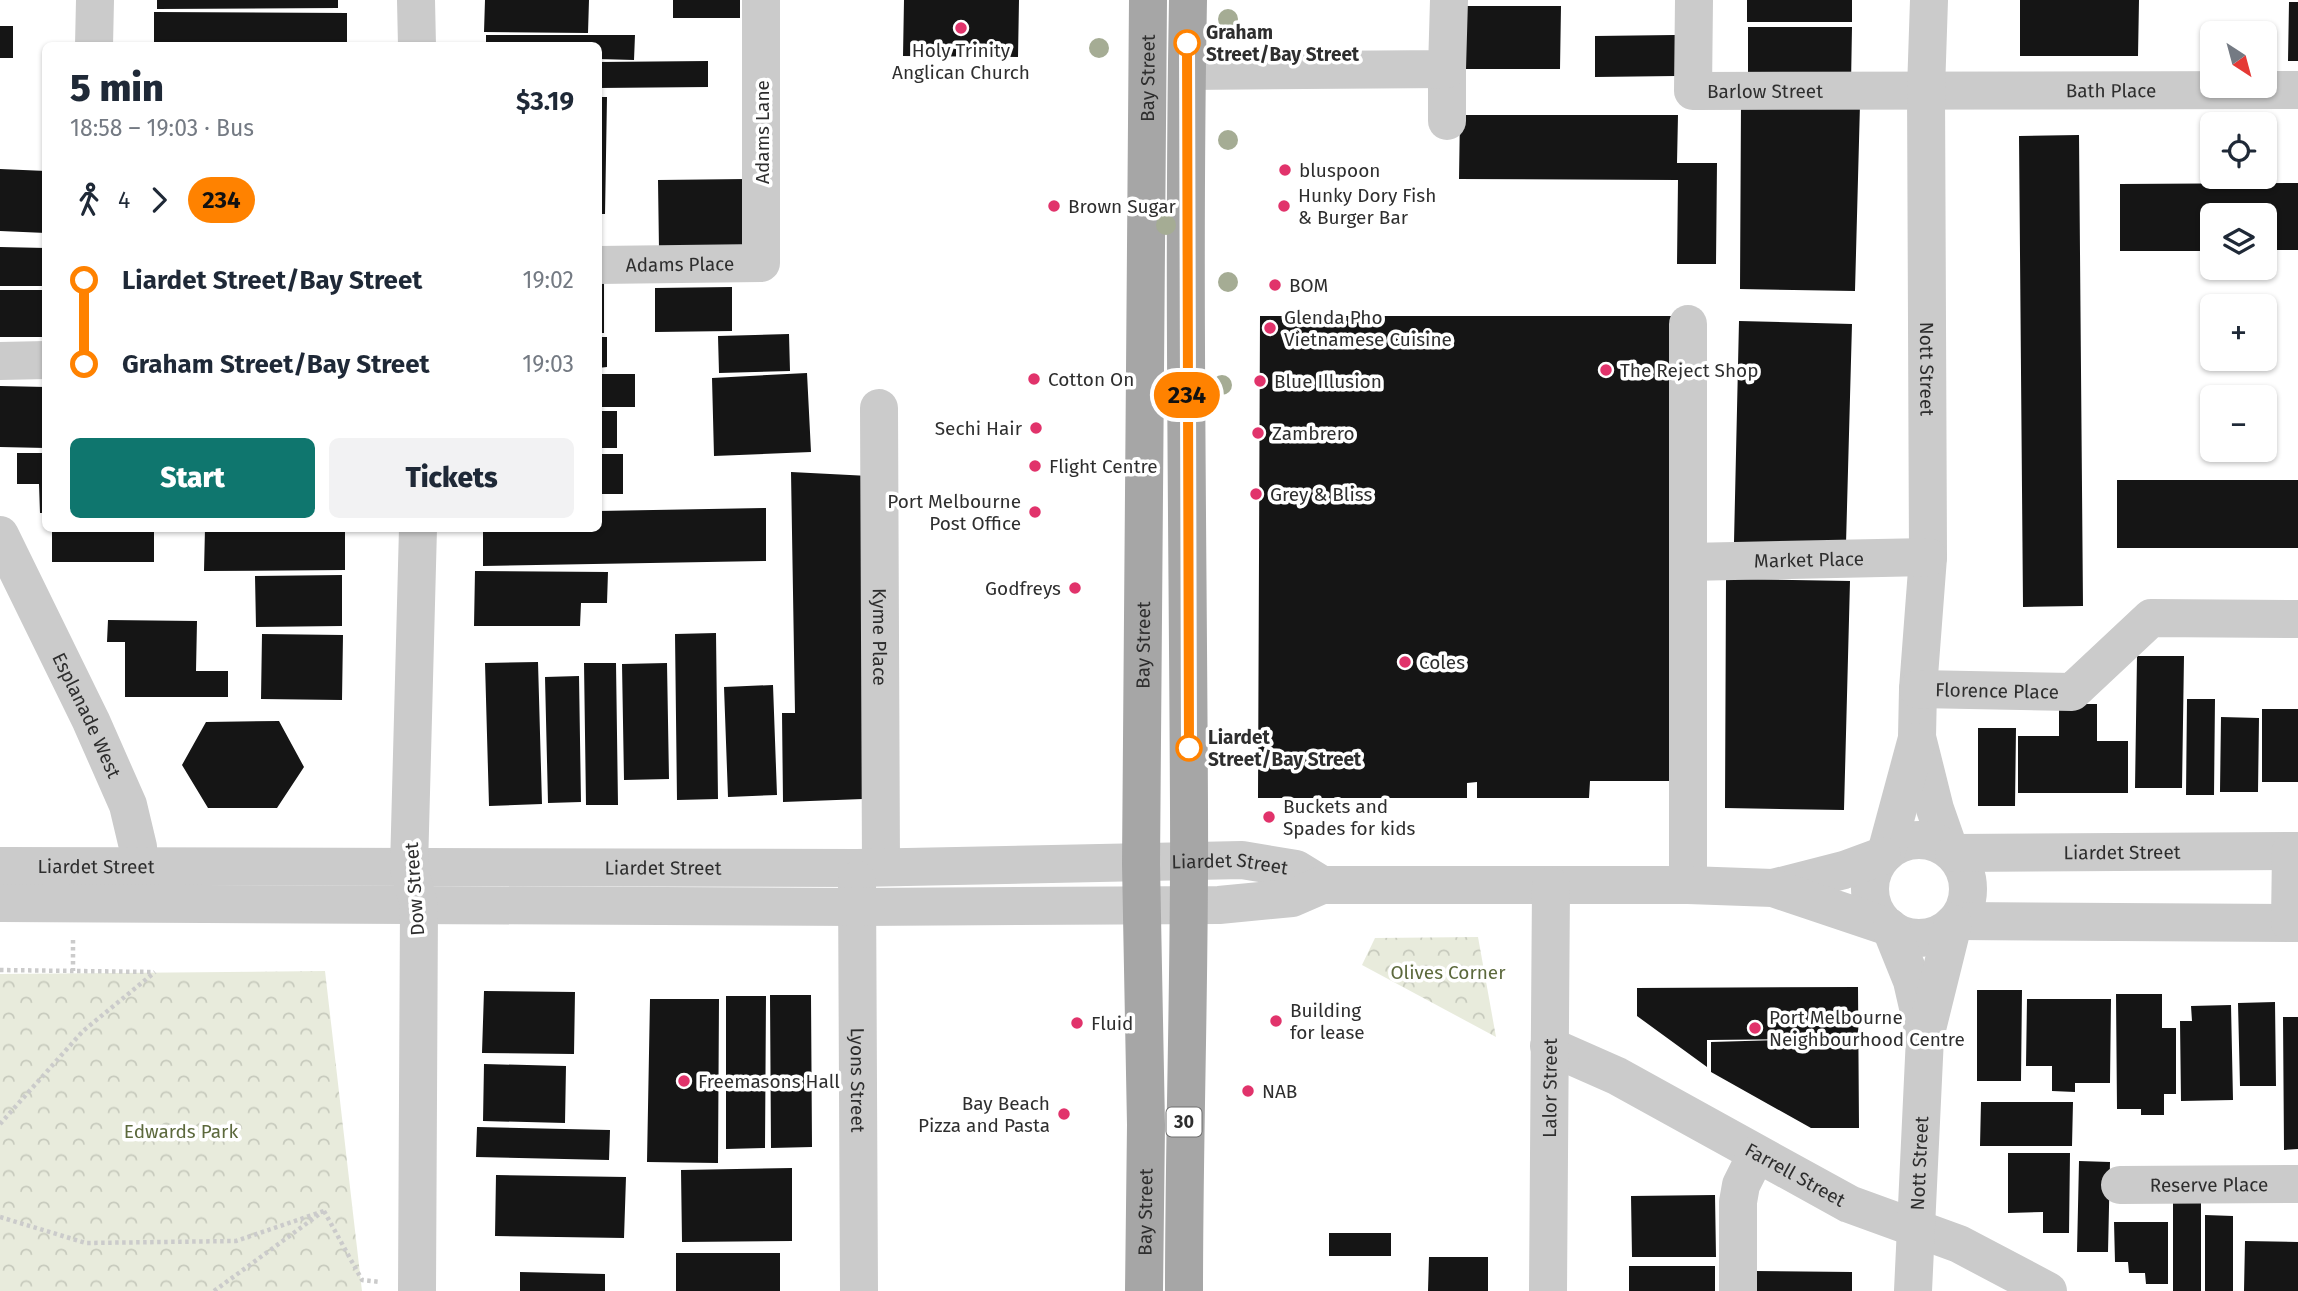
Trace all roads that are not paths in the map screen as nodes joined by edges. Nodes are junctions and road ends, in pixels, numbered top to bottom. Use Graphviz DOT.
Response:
graph roads {
  1 [pos="95,0"];
  2 [pos="416,0"];
  3 [pos="761,0"];
  4 [pos="1148,0"];
  5 [pos="1188,0"];
  6 [pos="1449,0"];
  7 [pos="1694,0"];
  8 [pos="1929,0"];
  9 [pos="94,42"];
  10 [pos="417,42"];
  11 [pos="1447,69"];
  12 [pos="1187,71"];
  13 [pos="1926,90"];
  14 [pos="2298,90"];
  15 [pos="1447,121"];
  16 [pos="761,264"];
  17 [pos="602,265"];
  18 [pos="1688,324"];
  19 [pos="42,360"];
  20 [pos="0,361"];
  21 [pos="879,408"];
  22 [pos="418,532"];
  23 [pos="0,535"];
  24 [pos="1928,557"];
  25 [pos="1688,562"];
  26 [pos="2298,619"];
  27 [pos="1918,689"];
  28 [pos="1917,737"];
  29 [pos="1951,851"];
  30 [pos="2295,851"];
  31 [pos="1884,855"];
  32 [pos="1141,863"];
  33 [pos="1189,863"];
  34 [pos="0,866"];
  35 [pos="869,867"];
  36 [pos="409,868"];
  37 [pos="140,885"];
  38 [pos="1322,885"];
  39 [pos="1688,885"];
  40 [pos="1551,886"];
  41 [pos="1773,888"];
  42 [pos="0,903"];
  43 [pos="419,905"];
  44 [pos="1141,905"];
  45 [pos="1189,905"];
  46 [pos="858,907"];
  47 [pos="1955,923"];
  48 [pos="2294,923"];
  49 [pos="1890,928"];
  50 [pos="1925,1037"];
  51 [pos="1549,1046"];
  52 [pos="1184,1124"];
  53 [pos="1146,1125"];
  54 [pos="1756,1155"];
  55 [pos="2298,1184"];
  56 [pos="2120,1185"];
  57 [pos="1915,1227"];
  58 [pos="417,1289"];
  59 [pos="859,1291"];
  60 [pos="1144,1291"];
  61 [pos="1184,1291"];
  62 [pos="1548,1291"];
  63 [pos="1738,1291"];
  64 [pos="1913,1291"];
  65 [pos="2048,1291"];
  1 -- 9 [label="street"];
  2 -- 10 [label="street"];
  3 -- 16 [label="street, Adams Lane"];
  4 -- 32 [label="main road, Bay Street / 30"];
  5 -- 12 [label="main road, Bay Street / 30"];
  6 -- 11 [label="street"];
  7 -- 13 [label="street, Barlow Street"];
  8 -- 13 [label="street, Nott Street"];
  11 -- 12 [label="street"];
  11 -- 15 [label="street"];
  12 -- 33 [label="main road, Bay Street / 30"];
  13 -- 14 [label="street, Bath Place"];
  13 -- 24 [label="street, Nott Street"];
  16 -- 17 [label="street, Adams Place"];
  18 -- 25 [label="street"];
  19 -- 20 [label="street"];
  21 -- 35 [label="street, Kyme Place"];
  22 -- 36 [label="street, Dow Street"];
  23 -- 37 [label="street, Esplanade West"];
  24 -- 25 [label="street, Market Place"];
  24 -- 27 [label="street, Nott Street"];
  25 -- 39 [label="street"];
  26 -- 27 [label="street, Florence Place"];
  27 -- 28 [label="street, Nott Street"];
  28 -- 29 [label="street, Nott Street"];
  28 -- 31 [label="street, Nott Street"];
  29 -- 30 [label="street, Liardet Street"];
  29 -- 31 [label="street"];
  29 -- 47 [label="street"];
  30 -- 48 [label="street, Liardet Street"];
  31 -- 41 [label="street, Liardet Street"];
  31 -- 49 [label="street"];
  32 -- 33 [label="street, Liardet Street"];
  32 -- 35 [label="street, Liardet Street"];
  32 -- 44 [label="main road, Bay Street / 30"];
  33 -- 38 [label="street, Liardet Street"];
  33 -- 45 [label="main road, Bay Street / 30"];
  34 -- 37 [label="street, Liardet Street"];
  35 -- 36 [label="street, Liardet Street"];
  35 -- 46 [label="street, Lyons Street"];
  36 -- 37 [label="street, Liardet Street"];
  36 -- 43 [label="street, Dow Street"];
  37 -- 42 [label="street, Liardet Street"];
  37 -- 43 [label="street, Liardet Street"];
  38 -- 40 [label="street, Liardet Street"];
  38 -- 45 [label="street, Liardet Street"];
  39 -- 40 [label="street, Liardet Street"];
  39 -- 41 [label="street, Liardet Street"];
  40 -- 51 [label="street, Lalor Street"];
  41 -- 49 [label="street, Liardet Street"];
  43 -- 46 [label="street, Liardet Street"];
  43 -- 58 [label="street, Dow Street"];
  44 -- 45 [label="street, Liardet Street"];
  44 -- 46 [label="street, Liardet Street"];
  44 -- 53 [label="main road, Bay Street / 30"];
  45 -- 52 [label="main road, Bay Street / 30"];
  46 -- 59 [label="street, Lyons Street"];
  47 -- 48 [label="street, Liardet Street"];
  47 -- 49 [label="street"];
  47 -- 50 [label="street, Nott Street"];
  49 -- 50 [label="street, Nott Street"];
  50 -- 57 [label="street, Nott Street"];
  51 -- 54 [label="street, Farrell Street"];
  51 -- 62 [label="street, Lalor Street"];
  52 -- 53 [label="main road"];
  52 -- 61 [label="main road, Bay Street / 30"];
  53 -- 60 [label="main road, Bay Street / 30"];
  54 -- 57 [label="street, Farrell Street"];
  54 -- 63 [label="street"];
  55 -- 56 [label="street, Reserve Place"];
  57 -- 64 [label="street, Nott Street"];
  57 -- 65 [label="street, Farrell Street"];
}
